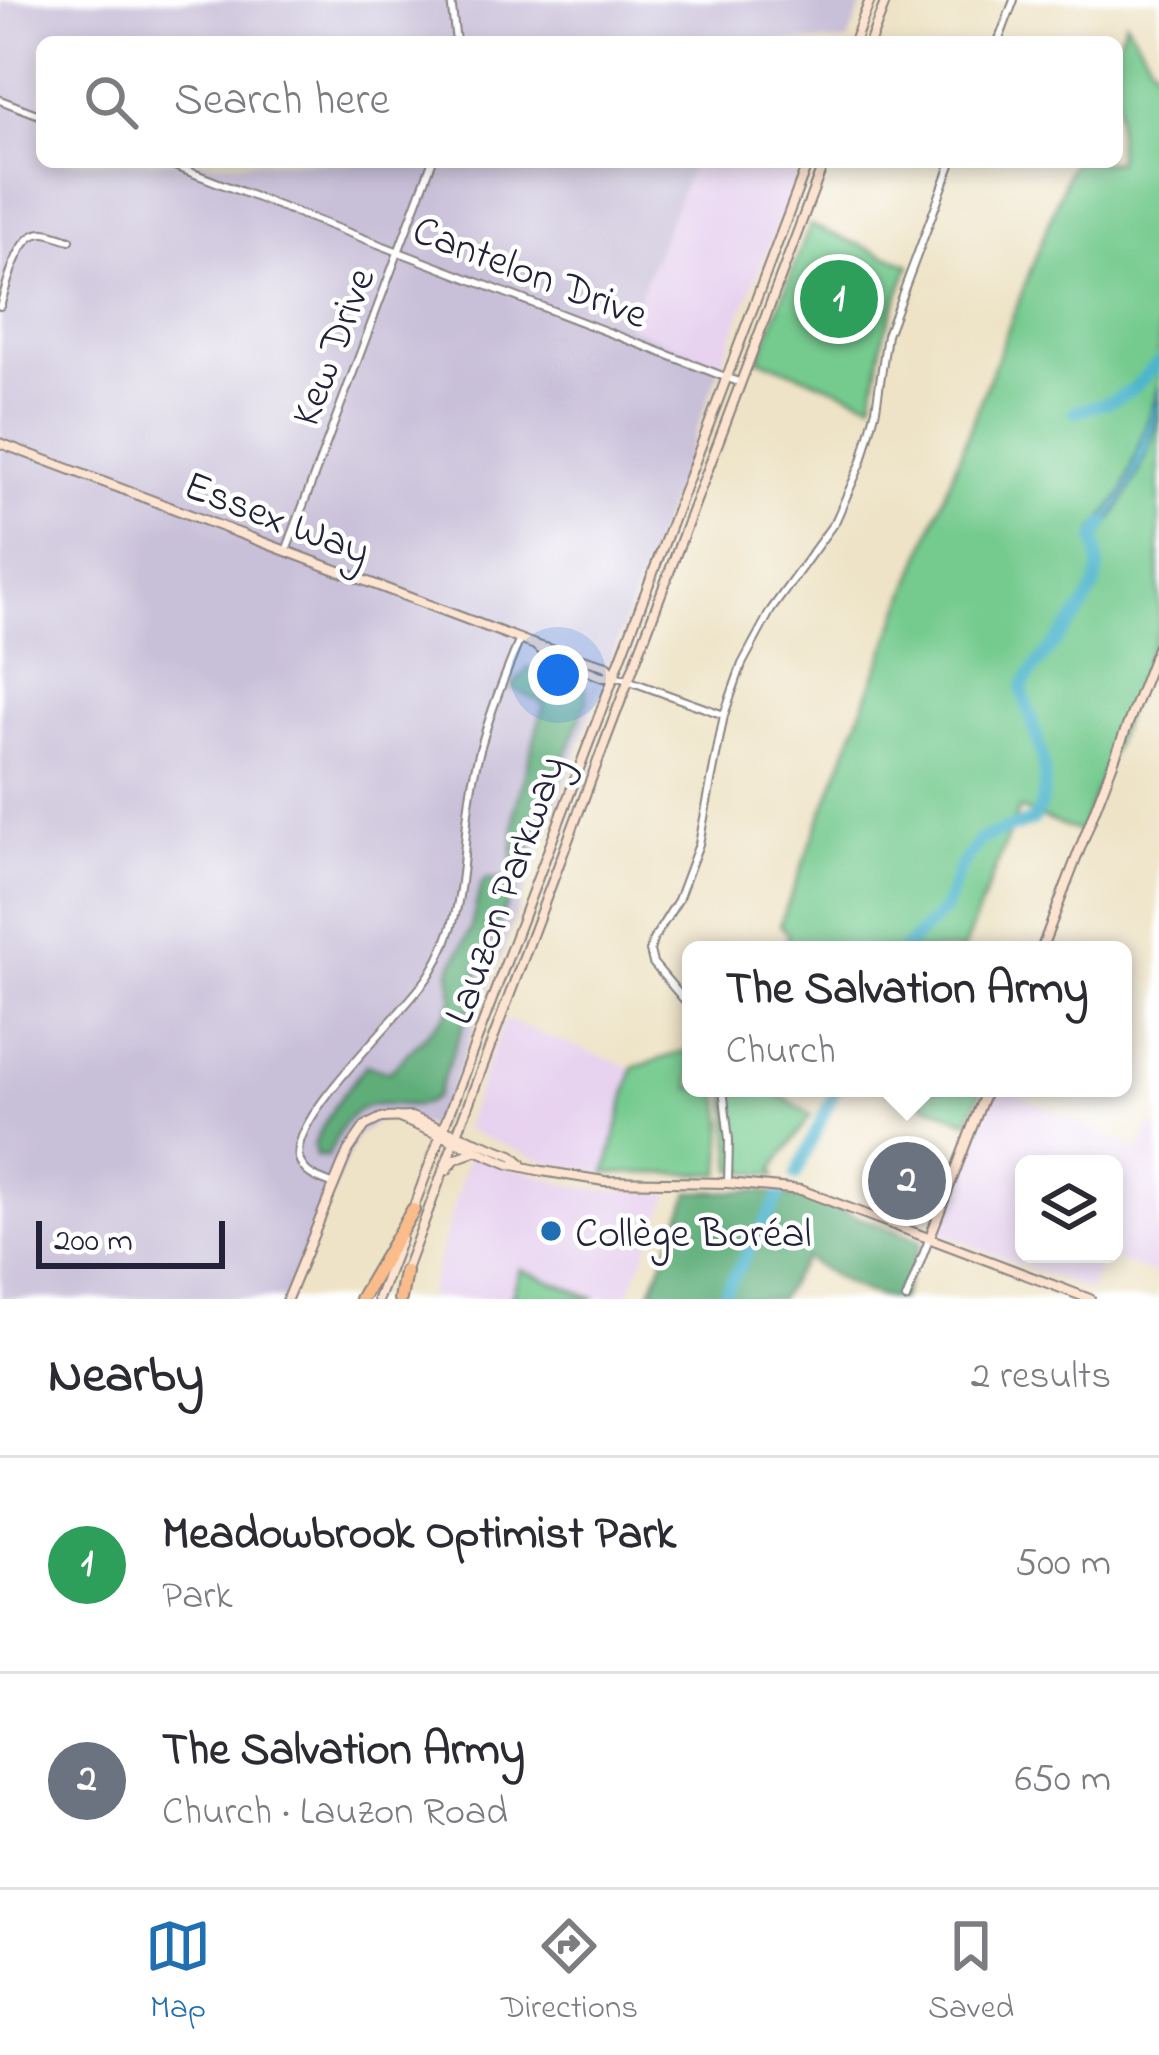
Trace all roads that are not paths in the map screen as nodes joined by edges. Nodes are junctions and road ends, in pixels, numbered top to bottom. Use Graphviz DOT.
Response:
graph roads {
  1 [pos="452,0"];
  2 [pos="870,0"];
  3 [pos="886,0"];
  4 [pos="1014,0"];
  5 [pos="455,36"];
  6 [pos="856,36"];
  7 [pos="872,36"];
  8 [pos="1000,36"];
  9 [pos="0,100"];
  10 [pos="36,114"];
  11 [pos="180,168"];
  12 [pos="430,168"];
  13 [pos="806,168"];
  14 [pos="822,168"];
  15 [pos="950,168"];
  16 [pos="70,240"];
  17 [pos="399,251"];
  18 [pos="0,306"];
  19 [pos="727,377"];
  20 [pos="741,383"];
  21 [pos="0,443"];
  22 [pos="286,551"];
  23 [pos="520,639"];
  24 [pos="1159,643"];
  25 [pos="616,676"];
  26 [pos="627,682"];
  27 [pos="724,715"];
  28 [pos="1044,941"];
  29 [pos="682,997"];
  30 [pos="724,1097"];
  31 [pos="984,1097"];
  32 [pos="443,1134"];
  33 [pos="456,1138"];
  34 [pos="477,1151"];
  35 [pos="524,1165"];
  36 [pos="439,1181"];
  37 [pos="728,1184"];
  38 [pos="335,1185"];
  39 [pos="413,1210"];
  40 [pos="930,1237"];
  41 [pos="405,1272"];
  42 [pos="287,1299"];
  43 [pos="362,1299"];
  44 [pos="378,1299"];
  45 [pos="397,1299"];
  46 [pos="906,1299"];
  47 [pos="1090,1299"];
  1 -- 5 [label="street"];
  2 -- 6 [label="main road"];
  3 -- 7 [label="main road"];
  4 -- 8 [label="street"];
  9 -- 10 [label="street"];
  11 -- 17 [label="street, Cantelon Drive"];
  12 -- 17 [label="street, Kew Drive"];
  13 -- 19 [label="main road, Lauzon Parkway"];
  14 -- 20 [label="main road, Lauzon Parkway"];
  15 -- 27 [label="street"];
  16 -- 18 [label="street"];
  17 -- 19 [label="street, Cantelon Drive"];
  17 -- 22 [label="street, Kew Drive"];
  19 -- 20 [label="street, Cantelon Drive"];
  19 -- 25 [label="main road, Lauzon Parkway"];
  20 -- 26 [label="main road, Lauzon Parkway"];
  21 -- 22 [label="main road, Essex Way"];
  22 -- 23 [label="main road, Essex Way"];
  23 -- 25 [label="main road, Essex Way"];
  23 -- 38 [label="street"];
  24 -- 28 [label="main road"];
  25 -- 26 [label="street, Essex Way"];
  25 -- 32 [label="main road, Lauzon Parkway"];
  26 -- 27 [label="street, Essex Way"];
  26 -- 33 [label="main road, Lauzon Parkway"];
  27 -- 29 [label="street"];
  30 -- 37 [label="street"];
  31 -- 40 [label="main road"];
  32 -- 33 [label="main road"];
  32 -- 38 [label="main road"];
  32 -- 39 [label="main road, Lauzon Parkway"];
  33 -- 34 [label="main road"];
  33 -- 35 [label="main road"];
  33 -- 36 [label="main road, Lauzon Parkway"];
  34 -- 35 [label="main road"];
  34 -- 36 [label="main road"];
  35 -- 37 [label="main road"];
  36 -- 41 [label="main road, Lauzon Parkway"];
  37 -- 40 [label="main road"];
  38 -- 42 [label="main road"];
  39 -- 43 [label="highway"];
  39 -- 44 [label="main road, Lauzon Parkway"];
  40 -- 46 [label="street"];
  40 -- 47 [label="main road"];
  41 -- 45 [label="highway"];
}
